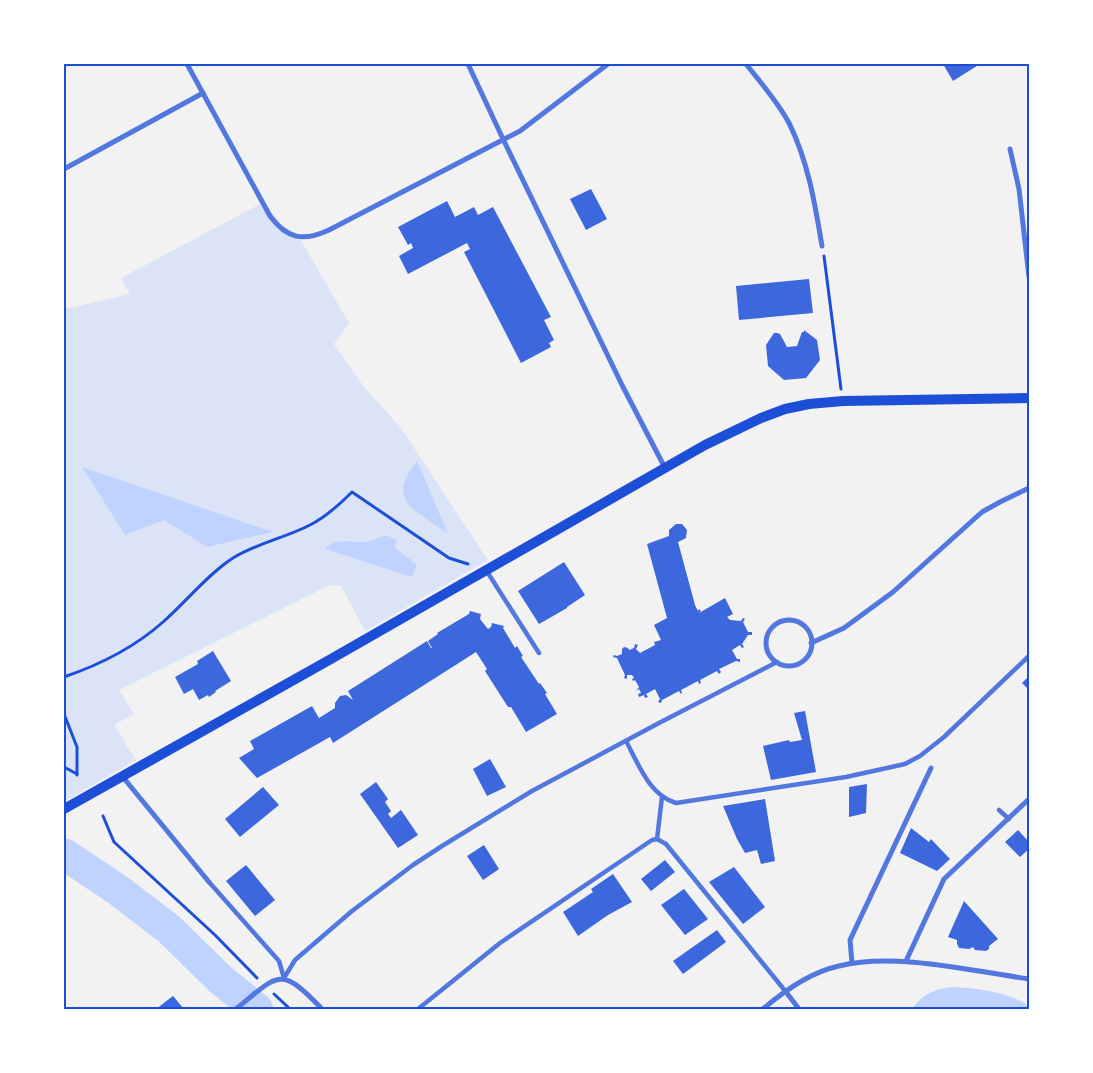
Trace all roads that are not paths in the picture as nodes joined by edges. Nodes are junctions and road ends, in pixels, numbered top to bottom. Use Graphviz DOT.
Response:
graph roads {
  1 [pos="187,64"];
  2 [pos="468,64"];
  3 [pos="608,64"];
  4 [pos="746,64"];
  5 [pos="203,93"];
  6 [pos="503,139"];
  7 [pos="1010,149"];
  8 [pos="64,169"];
  9 [pos="822,246"];
  10 [pos="1029,277"];
  11 [pos="1029,398"];
  12 [pos="665,468"];
  13 [pos="1029,488"];
  14 [pos="486,570"];
  15 [pos="811,643"];
  16 [pos="539,654"];
  17 [pos="1029,656"];
  18 [pos="777,662"];
  19 [pos="626,740"];
  20 [pos="931,768"];
  21 [pos="122,776"];
  22 [pos="662,797"];
  23 [pos="1029,799"];
  24 [pos="64,809"];
  25 [pos="999,810"];
  26 [pos="1009,819"];
  27 [pos="654,840"];
  28 [pos="209,882"];
  29 [pos="906,961"];
  30 [pos="852,964"];
  31 [pos="284,978"];
  32 [pos="1029,979"];
  33 [pos="786,992"];
  34 [pos="236,1009"];
  35 [pos="322,1009"];
  36 [pos="418,1009"];
  37 [pos="763,1009"];
  38 [pos="799,1009"];
  1 -- 5 [label="street"];
  2 -- 6 [label="street"];
  3 -- 6 [label="street"];
  4 -- 9 [label="street"];
  5 -- 6 [label="street"];
  5 -- 8 [label="street"];
  6 -- 12 [label="street"];
  7 -- 10 [label="street"];
  11 -- 12 [label="main road"];
  12 -- 14 [label="main road"];
  13 -- 15 [label="street"];
  14 -- 16 [label="street"];
  14 -- 21 [label="main road"];
  15 -- 18 [label="street"];
  15 -- 18 [label="street"];
  17 -- 22 [label="street"];
  18 -- 19 [label="street"];
  19 -- 22 [label="street"];
  19 -- 31 [label="street"];
  20 -- 30 [label="street"];
  21 -- 24 [label="main road"];
  21 -- 28 [label="street"];
  22 -- 27 [label="street"];
  23 -- 26 [label="street"];
  25 -- 26 [label="street"];
  26 -- 29 [label="street"];
  27 -- 33 [label="street"];
  27 -- 36 [label="street"];
  28 -- 31 [label="street"];
  29 -- 30 [label="street"];
  29 -- 32 [label="street"];
  30 -- 33 [label="street"];
  31 -- 34 [label="street"];
  31 -- 35 [label="street"];
  33 -- 37 [label="street"];
  33 -- 38 [label="street"];
}
